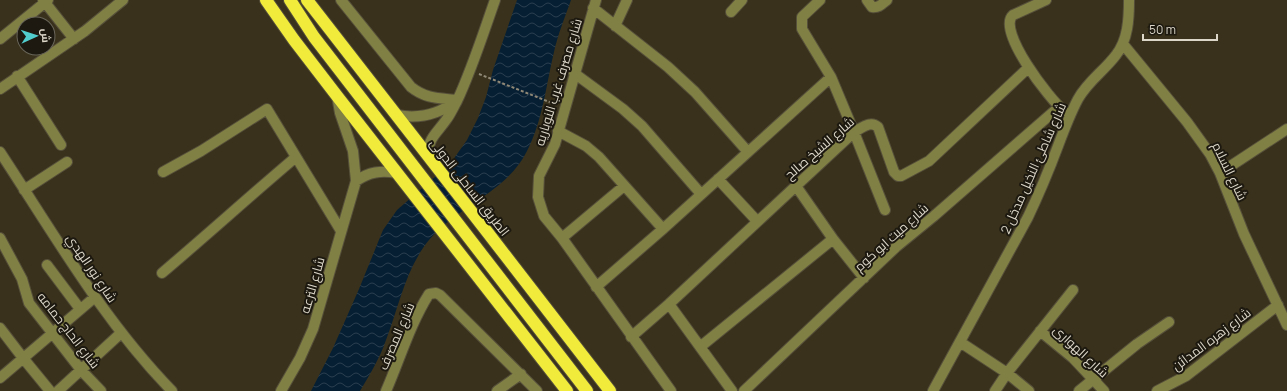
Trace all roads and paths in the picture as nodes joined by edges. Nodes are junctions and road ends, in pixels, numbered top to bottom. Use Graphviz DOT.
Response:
graph roads {
  1 [pos="123,0"];
  2 [pos="266,0"];
  3 [pos="290,0"];
  4 [pos="307,0"];
  5 [pos="341,0"];
  6 [pos="495,0"];
  7 [pos="627,0"];
  8 [pos="742,0"];
  9 [pos="820,0"];
  10 [pos="867,0"];
  11 [pos="887,0"];
  12 [pos="1046,0"];
  13 [pos="1129,0"];
  14 [pos="45,1"];
  15 [pos="594,4"];
  16 [pos="731,12"];
  17 [pos="615,26"];
  18 [pos="0,39"];
  19 [pos="74,39"];
  20 [pos="1123,44"];
  21 [pos="1028,68"];
  22 [pos="574,73"];
  23 [pos="480,75"];
  24 [pos="17,76"];
  25 [pos="830,77"];
  26 [pos="0,88"];
  27 [pos="337,96"];
  28 [pos="458,100"];
  29 [pos="548,102"];
  30 [pos="1059,107"];
  31 [pos="396,115"];
  32 [pos="1070,116"];
  33 [pos="1287,129"];
  34 [pos="558,131"];
  35 [pos="854,132"];
  36 [pos="61,145"];
  37 [pos="0,152"];
  38 [pos="748,152"];
  39 [pos="427,155"];
  40 [pos="296,157"];
  41 [pos="67,162"];
  42 [pos="163,172"];
  43 [pos="1220,172"];
  44 [pos="397,173"];
  45 [pos="718,179"];
  46 [pos="356,181"];
  47 [pos="624,186"];
  48 [pos="796,186"];
  49 [pos="24,190"];
  50 [pos="701,194"];
  51 [pos="885,210"];
  52 [pos="757,221"];
  53 [pos="663,229"];
  54 [pos="342,231"];
  55 [pos="562,238"];
  56 [pos="833,238"];
  57 [pos="0,239"];
  58 [pos="47,264"];
  59 [pos="162,273"];
  60 [pos="864,278"];
  61 [pos="596,286"];
  62 [pos="1073,290"];
  63 [pos="95,297"];
  64 [pos="669,304"];
  65 [pos="1278,305"];
  66 [pos="80,309"];
  67 [pos="1169,322"];
  68 [pos="1287,325"];
  69 [pos="0,328"];
  70 [pos="1040,331"];
  71 [pos="121,332"];
  72 [pos="52,333"];
  73 [pos="631,337"];
  74 [pos="960,342"];
  75 [pos="700,347"];
  76 [pos="23,358"];
  77 [pos="81,370"];
  78 [pos="1007,373"];
  79 [pos="521,374"];
  80 [pos="0,378"];
  81 [pos="1093,379"];
  82 [pos="1174,387"];
  83 [pos="50,391"];
  84 [pos="58,391"];
  85 [pos="102,391"];
  86 [pos="172,391"];
  87 [pos="281,391"];
  88 [pos="386,391"];
  89 [pos="497,391"];
  90 [pos="537,391"];
  91 [pos="567,391"];
  92 [pos="587,391"];
  93 [pos="610,391"];
  94 [pos="671,391"];
  95 [pos="732,391"];
  96 [pos="744,391"];
  97 [pos="933,391"];
  98 [pos="995,391"];
  99 [pos="1029,391"];
  100 [pos="1079,391"];
  101 [pos="1104,391"];
  102 [pos="1157,391"];
  1 -- 19 [label="street"];
  2 -- 27 [label="highway"];
  3 -- 92 [label="highway"];
  4 -- 31 [label="highway, الطريق الساحلى الدولى"];
  5 -- 28 [label="street"];
  6 -- 28 [label="street"];
  7 -- 17 [label="street"];
  8 -- 16 [label="street"];
  9 -- 25 [label="street"];
  10 -- 11 [label="street"];
  12 -- 21 [label="street"];
  13 -- 20 [label="street, شارع شاطئ النخيل مدخل 2"];
  14 -- 18 [label="street"];
  14 -- 19 [label="street"];
  15 -- 17 [label="street"];
  15 -- 22 [label="street, شارع مصرف غرب النوباريه"];
  17 -- 38 [label="street"];
  19 -- 24 [label="street"];
  20 -- 32 [label="street, شارع شاطئ النخيل مدخل 2"];
  20 -- 43 [label="street, شارع السلام"];
  21 -- 30 [label="street"];
  21 -- 35 [label="street, شارع الشيخ صالح"];
  22 -- 34 [label="street, شارع مصرف غرب النوباريه"];
  22 -- 50 [label="street"];
  23 -- 29 [label="path"];
  24 -- 26 [label="street"];
  24 -- 36 [label="street"];
  25 -- 35 [label="street"];
  25 -- 38 [label="street"];
  27 -- 44 [label="highway"];
  27 -- 46 [label="street, شارع الترعه"];
  28 -- 31 [label="street"];
  28 -- 39 [label="street"];
  30 -- 32 [label="street"];
  30 -- 60 [label="street, شارع ميت ابو كوم"];
  31 -- 39 [label="highway, الطريق الساحلى الدولى"];
  32 -- 74 [label="street, شارع شاطئ النخيل مدخل 2"];
  33 -- 43 [label="street"];
  34 -- 47 [label="street"];
  34 -- 55 [label="street, شارع مصرف غرب النوباريه"];
  35 -- 48 [label="street, شارع الشيخ صالح"];
  35 -- 51 [label="street"];
  37 -- 49 [label="street, شارع نور الهدي"];
  38 -- 45 [label="street"];
  39 -- 93 [label="highway, الطريق الساحلى الدولى"];
  40 -- 42 [label="street"];
  40 -- 54 [label="street"];
  40 -- 59 [label="street"];
  41 -- 49 [label="street"];
  43 -- 65 [label="street, شارع السلام"];
  44 -- 46 [label="street"];
  44 -- 91 [label="highway"];
  45 -- 50 [label="street"];
  45 -- 52 [label="street"];
  46 -- 54 [label="street, شارع الترعه"];
  47 -- 53 [label="street"];
  47 -- 55 [label="street"];
  48 -- 52 [label="street, شارع الشيخ صالح"];
  48 -- 56 [label="street"];
  49 -- 63 [label="street, شارع نور الهدي"];
  50 -- 53 [label="street"];
  52 -- 64 [label="street, شارع الشيخ صالح"];
  53 -- 61 [label="street"];
  54 -- 87 [label="street, شارع الترعه"];
  55 -- 61 [label="street"];
  56 -- 60 [label="street"];
  56 -- 75 [label="street"];
  57 -- 72 [label="street, شارع الحاج حمامه"];
  58 -- 66 [label="street"];
  60 -- 96 [label="street, شارع ميت ابو كوم"];
  61 -- 73 [label="street"];
  62 -- 70 [label="street"];
  63 -- 66 [label="street"];
  63 -- 71 [label="street, شارع نور الهدي"];
  64 -- 73 [label="street, شارع الشيخ صالح"];
  64 -- 75 [label="street"];
  65 -- 68 [label="street, شارع السلام"];
  65 -- 82 [label="street, شارع زهره المدائن"];
  66 -- 72 [label="street"];
  67 -- 81 [label="street"];
  69 -- 76 [label="street"];
  70 -- 78 [label="street"];
  70 -- 81 [label="street, شارع الهوارى"];
  71 -- 77 [label="street"];
  71 -- 86 [label="street, شارع نور الهدي"];
  72 -- 76 [label="street"];
  72 -- 77 [label="street, شارع الحاج حمامه"];
  73 -- 94 [label="street"];
  74 -- 78 [label="street"];
  74 -- 97 [label="street, شارع شاطئ النخيل مدخل 2"];
  75 -- 95 [label="street"];
  76 -- 80 [label="street"];
  76 -- 83 [label="street"];
  77 -- 84 [label="street"];
  77 -- 85 [label="street, شارع الحاج حمامه"];
  78 -- 98 [label="street"];
  78 -- 99 [label="street"];
  79 -- 88 [label="street, شارع المصرف"];
  79 -- 89 [label="street"];
  79 -- 90 [label="street"];
  81 -- 100 [label="street"];
  81 -- 101 [label="street, شارع الهوارى"];
  82 -- 102 [label="street, شارع زهره المدائن"];
}
